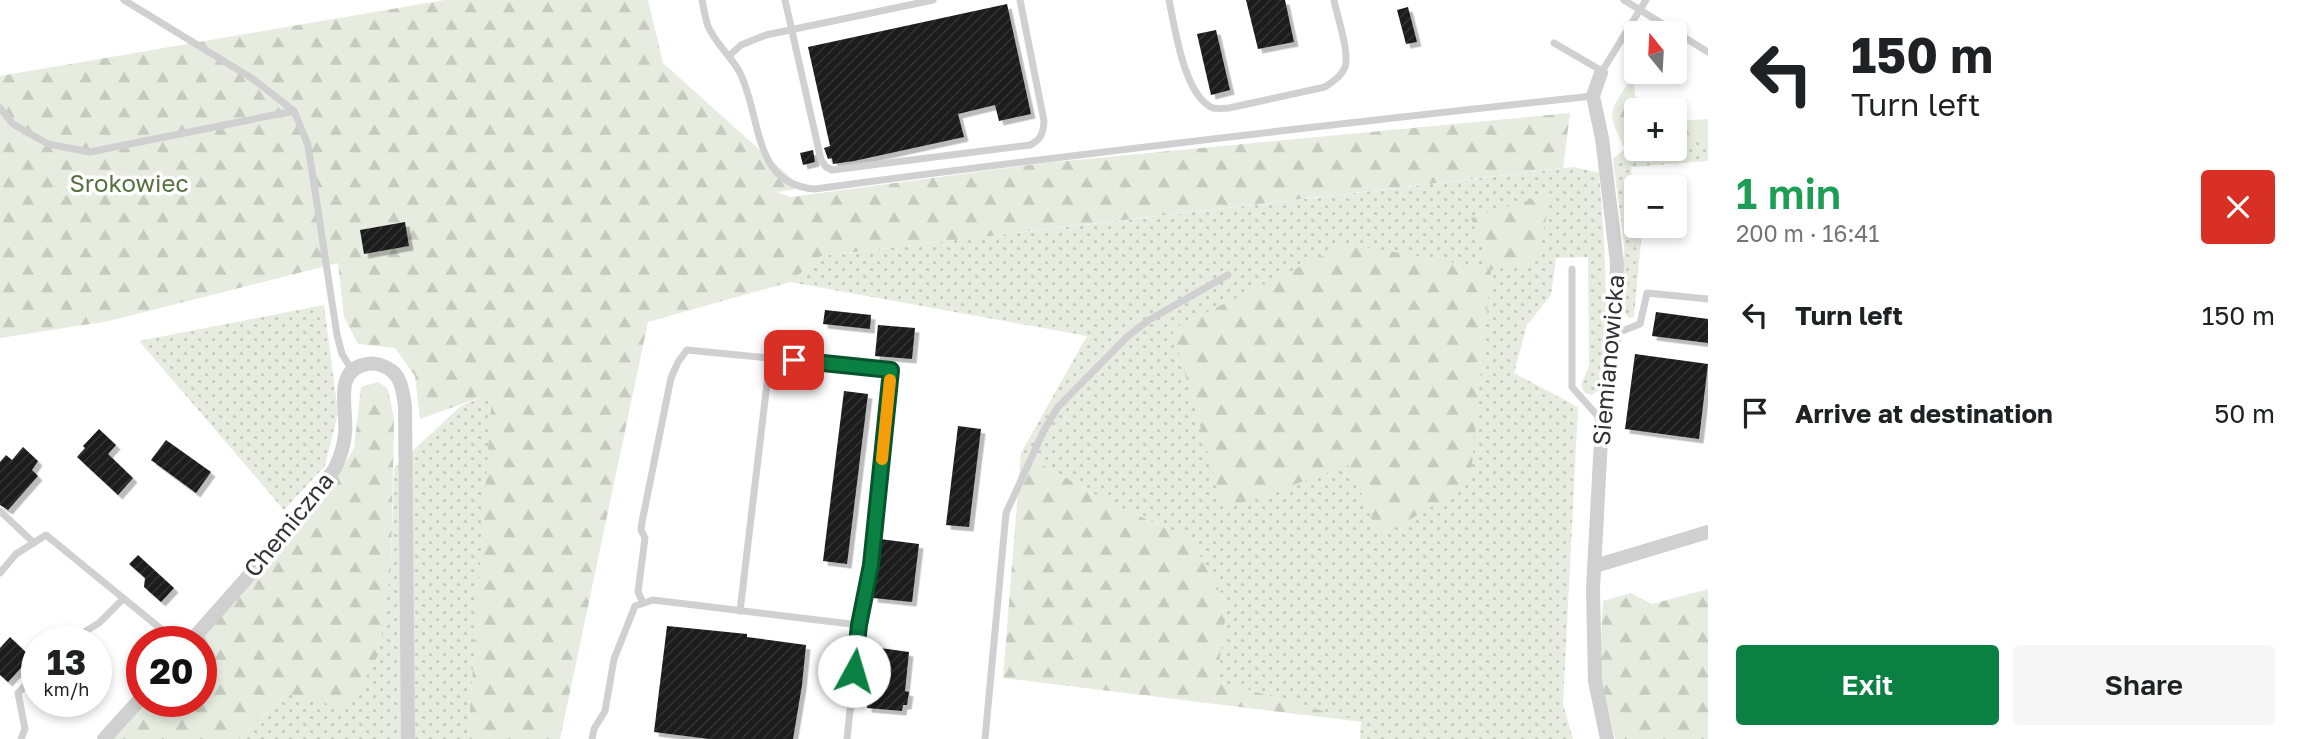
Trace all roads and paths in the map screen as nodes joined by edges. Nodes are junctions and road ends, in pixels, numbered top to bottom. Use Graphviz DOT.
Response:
graph roads {
  1 [pos="124,0"];
  2 [pos="702,0"];
  3 [pos="785,0"];
  4 [pos="933,0"];
  5 [pos="1020,0"];
  6 [pos="1169,0"];
  7 [pos="1334,0"];
  8 [pos="1624,0"];
  9 [pos="1646,0"];
  10 [pos="910,2"];
  11 [pos="1639,10"];
  12 [pos="792,30"];
  13 [pos="1554,43"];
  14 [pos="1708,52"];
  15 [pos="729,56"];
  16 [pos="1602,72"];
  17 [pos="1593,96"];
  18 [pos="0,108"];
  19 [pos="294,111"];
  20 [pos="1572,269"];
  21 [pos="1228,275"];
  22 [pos="1708,299"];
  23 [pos="1615,334"];
  24 [pos="770,358"];
  25 [pos="352,370"];
  26 [pos="1602,421"];
  27 [pos="0,511"];
  28 [pos="1708,533"];
  29 [pos="34,543"];
  30 [pos="1595,566"];
  31 [pos="0,573"];
  32 [pos="123,599"];
  33 [pos="643,603"];
  34 [pos="740,611"];
  35 [pos="859,625"];
  36 [pos="94,626"];
  37 [pos="157,626"];
  38 [pos="204,626"];
  39 [pos="21,690"];
  40 [pos="21,708"];
  41 [pos="126,715"];
  42 [pos="23,717"];
  43 [pos="21,739"];
  44 [pos="104,739"];
  45 [pos="408,739"];
  46 [pos="592,739"];
  47 [pos="847,739"];
  48 [pos="985,739"];
  49 [pos="1607,739"];
  1 -- 19 [label="lane"];
  2 -- 15 [label="lane"];
  3 -- 12 [label="lane"];
  4 -- 10 [label="lane"];
  5 -- 12 [label="lane"];
  6 -- 7 [label="lane"];
  8 -- 11 [label="lane"];
  9 -- 11 [label="lane"];
  10 -- 12 [label="lane"];
  11 -- 14 [label="lane"];
  11 -- 16 [label="lane"];
  12 -- 15 [label="lane"];
  13 -- 16 [label="lane"];
  15 -- 17 [label="lane"];
  16 -- 17 [label="street"];
  17 -- 23 [label="street, Siemianowicka"];
  18 -- 19 [label="lane"];
  19 -- 25 [label="lane"];
  20 -- 26 [label="lane"];
  21 -- 48 [label="lane"];
  22 -- 23 [label="lane"];
  23 -- 26 [label="street, Siemianowicka"];
  24 -- 33 [label="lane"];
  24 -- 34 [label="lane"];
  24 -- 35 [label="lane"];
  25 -- 38 [label="street, Chemiczna"];
  25 -- 45 [label="street"];
  26 -- 30 [label="street, Siemianowicka"];
  27 -- 29 [label="lane"];
  28 -- 30 [label="street"];
  29 -- 31 [label="lane"];
  29 -- 32 [label="lane"];
  30 -- 49 [label="street, Siemianowicka"];
  32 -- 36 [label="lane"];
  32 -- 37 [label="lane"];
  33 -- 34 [label="lane"];
  33 -- 46 [label="lane"];
  34 -- 35 [label="lane"];
  35 -- 47 [label="lane"];
  39 -- 40 [label="lane"];
  41 -- 44 [label="street"];
  42 -- 43 [label="lane"];
}
